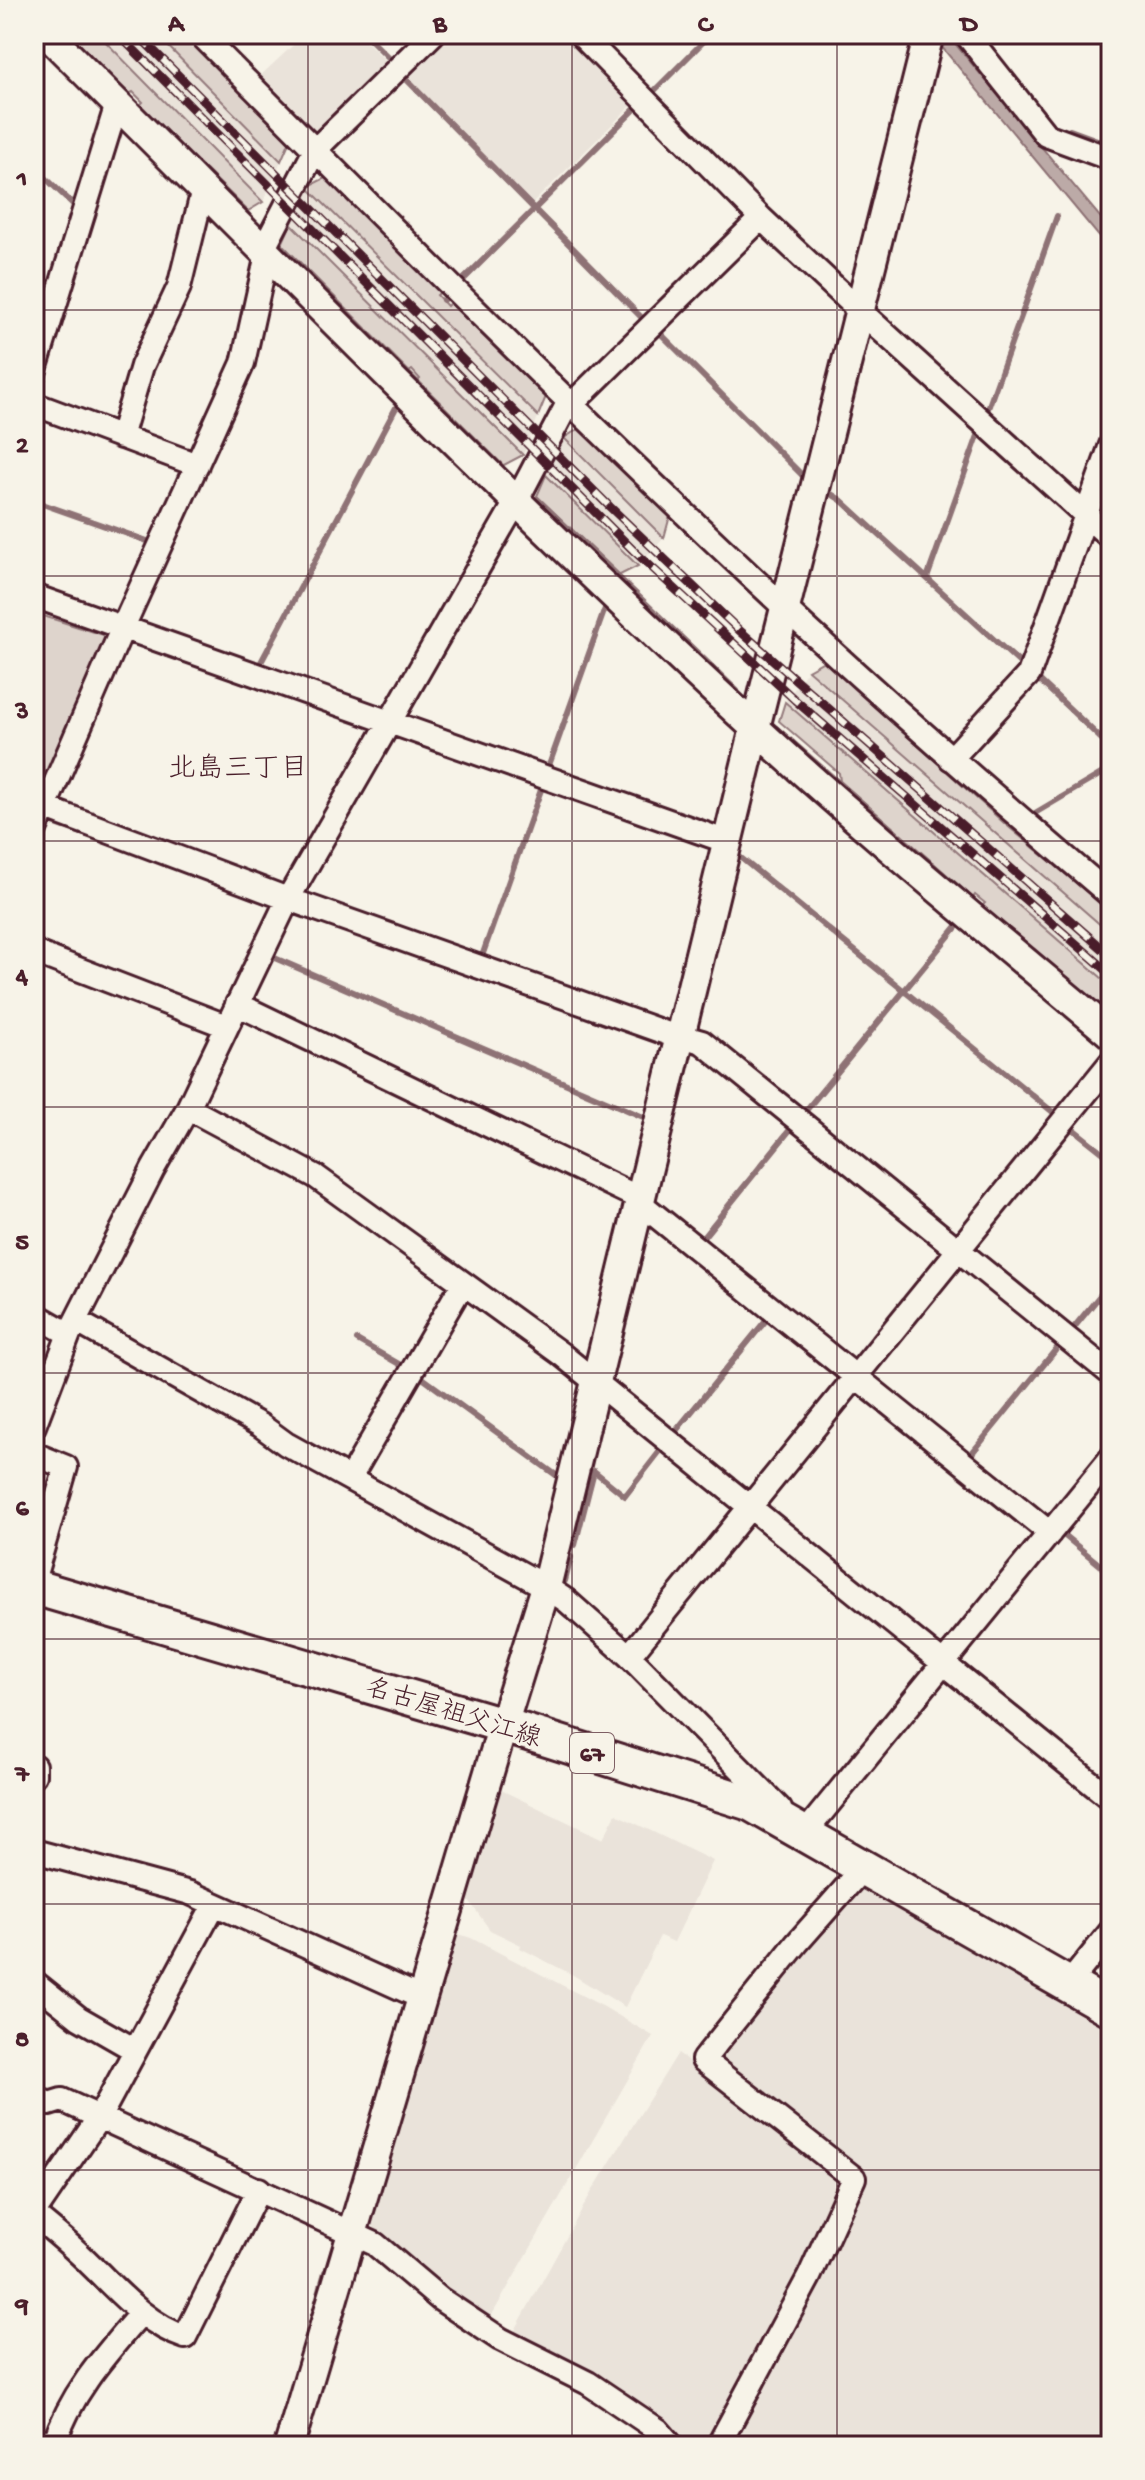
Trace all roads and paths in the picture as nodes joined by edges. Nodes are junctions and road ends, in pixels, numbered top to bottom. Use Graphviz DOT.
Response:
graph roads {
  1 [pos="47,34"];
  2 [pos="200,34"];
  3 [pos="433,34"];
  4 [pos="580,34"];
  5 [pos="966,34"];
  6 [pos="924,39"];
  7 [pos="117,104"];
  8 [pos="315,150"];
  9 [pos="1111,159"];
  10 [pos="203,190"];
  11 [pos="761,218"];
  12 [pos="265,252"];
  13 [pos="859,310"];
  14 [pos="34,373"];
  15 [pos="570,402"];
  16 [pos="34,404"];
  17 [pos="121,437"];
  18 [pos="1111,445"];
  19 [pos="197,465"];
  20 [pos="516,502"];
  21 [pos="1086,515"];
  22 [pos="1111,538"];
  23 [pos="34,596"];
  24 [pos="786,609"];
  25 [pos="123,627"];
  26 [pos="390,722"];
  27 [pos="755,728"];
  28 [pos="951,759"];
  29 [pos="40,807"];
  30 [pos="34,832"];
  31 [pos="728,842"];
  32 [pos="1111,896"];
  33 [pos="288,899"];
  34 [pos="34,952"];
  35 [pos="237,1004"];
  36 [pos="226,1026"];
  37 [pos="1111,1034"];
  38 [pos="680,1037"];
  39 [pos="1111,1062"];
  40 [pos="188,1108"];
  41 [pos="640,1201"];
  42 [pos="959,1250"];
  43 [pos="463,1283"];
  44 [pos="34,1314"];
  45 [pos="73,1328"];
  46 [pos="1111,1374"];
  47 [pos="855,1376"];
  48 [pos="596,1381"];
  49 [pos="34,1426"];
  50 [pos="34,1454"];
  51 [pos="1111,1458"];
  52 [pos="350,1478"];
  53 [pos="750,1506"];
  54 [pos="1050,1533"];
  55 [pos="34,1578"];
  56 [pos="34,1587"];
  57 [pos="546,1587"];
  58 [pos="629,1656"];
  59 [pos="944,1663"];
  60 [pos="503,1725"];
  61 [pos="34,1766"];
  62 [pos="34,1775"];
  63 [pos="1111,1799"];
  64 [pos="802,1832"];
  65 [pos="34,1851"];
  66 [pos="864,1867"];
  67 [pos="214,1905"];
  68 [pos="1111,1931"];
  69 [pos="34,1982"];
  70 [pos="1067,1986"];
  71 [pos="422,1998"];
  72 [pos="1111,2009"];
  73 [pos="135,2050"];
  74 [pos="34,2097"];
  75 [pos="100,2116"];
  76 [pos="259,2189"];
  77 [pos="34,2214"];
  78 [pos="352,2234"];
  79 [pos="141,2313"];
  80 [pos="50,2443"];
  81 [pos="289,2446"];
  82 [pos="672,2446"];
  83 [pos="718,2446"];
  1 -- 7 [label="street"];
  2 -- 8 [label="street"];
  3 -- 8 [label="street"];
  4 -- 11 [label="street"];
  5 -- 9 [label="street"];
  6 -- 13 [label="street"];
  7 -- 10 [label="street"];
  7 -- 14 [label="street"];
  8 -- 12 [label="street"];
  8 -- 15 [label="street"];
  10 -- 12 [label="street"];
  10 -- 17 [label="street"];
  11 -- 13 [label="street"];
  11 -- 15 [label="street"];
  12 -- 19 [label="street"];
  12 -- 20 [label="street"];
  13 -- 21 [label="street"];
  13 -- 24 [label="street"];
  15 -- 20 [label="street"];
  15 -- 24 [label="street"];
  16 -- 17 [label="street"];
  17 -- 19 [label="street"];
  18 -- 21 [label="street"];
  19 -- 25 [label="street"];
  20 -- 26 [label="street"];
  20 -- 27 [label="street"];
  21 -- 22 [label="street"];
  21 -- 28 [label="street"];
  23 -- 25 [label="street"];
  24 -- 27 [label="street"];
  24 -- 28 [label="street"];
  25 -- 26 [label="street"];
  25 -- 29 [label="street"];
  26 -- 31 [label="street"];
  26 -- 33 [label="street"];
  27 -- 31 [label="street"];
  27 -- 37 [label="street"];
  28 -- 32 [label="street"];
  29 -- 30 [label="street"];
  29 -- 33 [label="street"];
  31 -- 38 [label="street"];
  33 -- 35 [label="street"];
  33 -- 38 [label="street"];
  34 -- 36 [label="street"];
  35 -- 36 [label="street"];
  35 -- 41 [label="street"];
  36 -- 40 [label="street"];
  38 -- 41 [label="street"];
  38 -- 42 [label="street"];
  39 -- 42 [label="street"];
  40 -- 43 [label="street"];
  40 -- 45 [label="street"];
  41 -- 47 [label="street"];
  41 -- 48 [label="street"];
  42 -- 46 [label="street"];
  42 -- 47 [label="street"];
  43 -- 48 [label="street"];
  43 -- 52 [label="street"];
  44 -- 45 [label="street"];
  45 -- 49 [label="street"];
  45 -- 52 [label="street"];
  47 -- 53 [label="street"];
  47 -- 54 [label="street"];
  48 -- 53 [label="street"];
  48 -- 57 [label="street"];
  50 -- 55 [label="street"];
  51 -- 54 [label="street"];
  52 -- 57 [label="street"];
  53 -- 58 [label="street"];
  53 -- 59 [label="street"];
  54 -- 59 [label="street"];
  56 -- 60 [label="main road, 名古屋祖父江線 / 67"];
  57 -- 58 [label="street"];
  57 -- 60 [label="street"];
  58 -- 64 [label="street"];
  59 -- 63 [label="street"];
  59 -- 64 [label="street"];
  60 -- 64 [label="main road, 名古屋祖父江線 / 67"];
  60 -- 71 [label="street"];
  61 -- 62 [label="street"];
  64 -- 66 [label="main road, 名古屋祖父江線 / 67"];
  65 -- 67 [label="street"];
  66 -- 70 [label="main road, 名古屋祖父江線 / 67"];
  66 -- 83 [label="street"];
  67 -- 71 [label="street"];
  67 -- 73 [label="street"];
  68 -- 70 [label="street"];
  69 -- 73 [label="street"];
  70 -- 72 [label="main road, 名古屋祖父江線 / 67"];
  71 -- 78 [label="street"];
  73 -- 75 [label="street"];
  74 -- 75 [label="street"];
  75 -- 76 [label="street"];
  75 -- 77 [label="street"];
  76 -- 78 [label="street"];
  76 -- 79 [label="street"];
  77 -- 79 [label="street"];
  78 -- 81 [label="street"];
  78 -- 82 [label="street"];
  79 -- 80 [label="street"];
}
